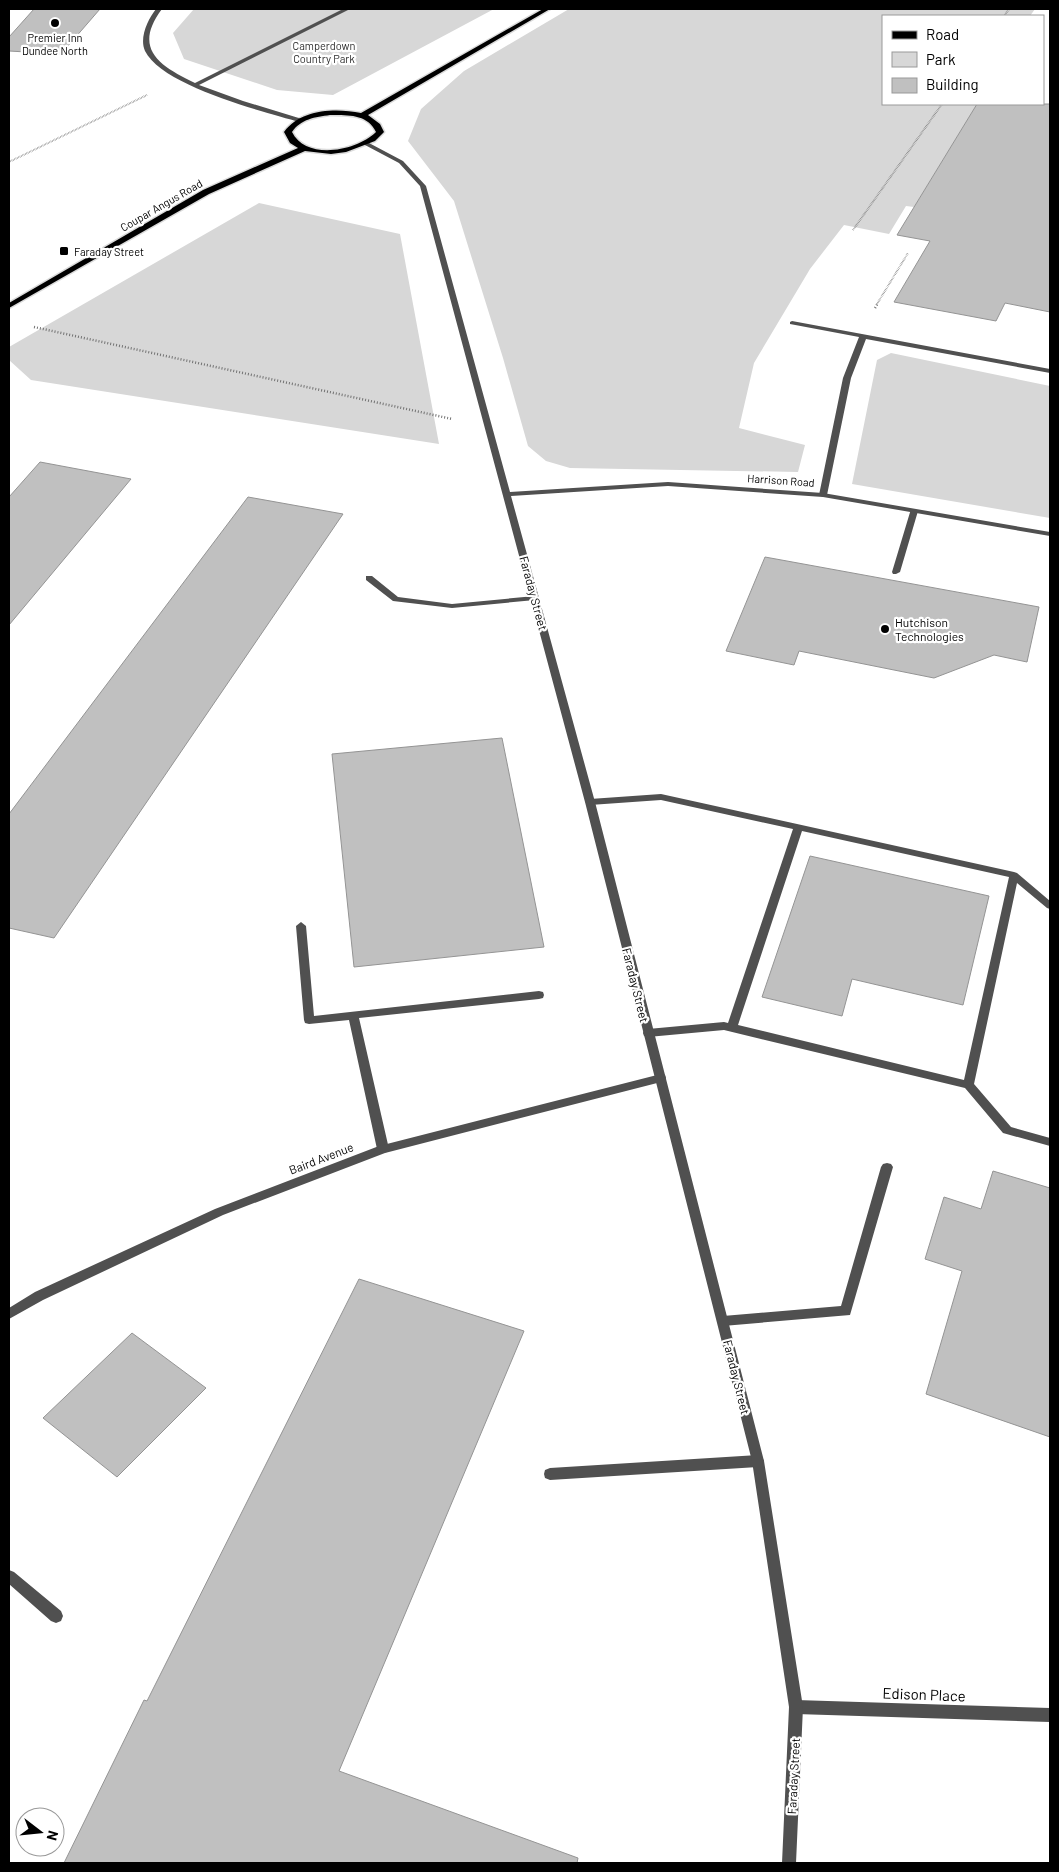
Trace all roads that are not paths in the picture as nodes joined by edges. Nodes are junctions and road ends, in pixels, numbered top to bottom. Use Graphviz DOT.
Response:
graph roads {
  1 [pos="159,9"];
  2 [pos="347,9"];
  3 [pos="547,9"];
  4 [pos="195,85"];
  5 [pos="362,116"];
  6 [pos="300,120"];
  7 [pos="367,144"];
  8 [pos="304,148"];
  9 [pos="9,306"];
  10 [pos="792,323"];
  11 [pos="864,336"];
  12 [pos="1050,371"];
  13 [pos="507,494"];
  14 [pos="823,494"];
  15 [pos="914,511"];
  16 [pos="1050,534"];
  17 [pos="896,572"];
  18 [pos="369,578"];
  19 [pos="535,598"];
  20 [pos="590,802"];
  21 [pos="799,827"];
  22 [pos="1014,874"];
  23 [pos="1050,906"];
  24 [pos="301,926"];
  25 [pos="539,995"];
  26 [pos="353,1015"];
  27 [pos="732,1028"];
  28 [pos="648,1033"];
  29 [pos="661,1078"];
  30 [pos="968,1085"];
  31 [pos="1050,1142"];
  32 [pos="383,1149"];
  33 [pos="888,1167"];
  34 [pos="9,1314"];
  35 [pos="723,1320"];
  36 [pos="758,1460"];
  37 [pos="550,1474"];
  38 [pos="9,1576"];
  39 [pos="56,1616"];
  40 [pos="796,1707"];
  41 [pos="1050,1715"];
  42 [pos="789,1863"];
  1 -- 4 [label="street"];
  2 -- 4 [label="street"];
  3 -- 5 [label="main road"];
  4 -- 6 [label="street"];
  5 -- 6 [label="main road"];
  5 -- 7 [label="main road"];
  6 -- 8 [label="main road"];
  7 -- 8 [label="main road, Coupar Angus Road"];
  7 -- 13 [label="street, Faraday Street"];
  8 -- 9 [label="main road, Coupar Angus Road"];
  10 -- 11 [label="street"];
  11 -- 12 [label="street"];
  11 -- 14 [label="street"];
  13 -- 14 [label="street, Harrison Road"];
  13 -- 19 [label="street, Faraday Street"];
  14 -- 15 [label="street, Harrison Road"];
  15 -- 16 [label="street, Harrison Road"];
  15 -- 17 [label="street"];
  18 -- 19 [label="street"];
  19 -- 20 [label="street, Faraday Street"];
  20 -- 21 [label="street"];
  20 -- 28 [label="street, Faraday Street"];
  21 -- 22 [label="street"];
  21 -- 27 [label="street"];
  22 -- 23 [label="street"];
  22 -- 30 [label="street"];
  24 -- 26 [label="street"];
  25 -- 26 [label="street"];
  26 -- 32 [label="street"];
  27 -- 28 [label="street"];
  27 -- 30 [label="street"];
  28 -- 29 [label="street, Faraday Street"];
  29 -- 32 [label="street, Baird Avenue"];
  29 -- 35 [label="street, Faraday Street"];
  30 -- 31 [label="street"];
  32 -- 34 [label="street, Baird Avenue"];
  33 -- 35 [label="street"];
  35 -- 36 [label="street, Faraday Street"];
  36 -- 37 [label="street"];
  36 -- 40 [label="street, Faraday Street"];
  38 -- 39 [label="street"];
  40 -- 41 [label="street, Edison Place"];
  40 -- 42 [label="street, Faraday Street"];
}
